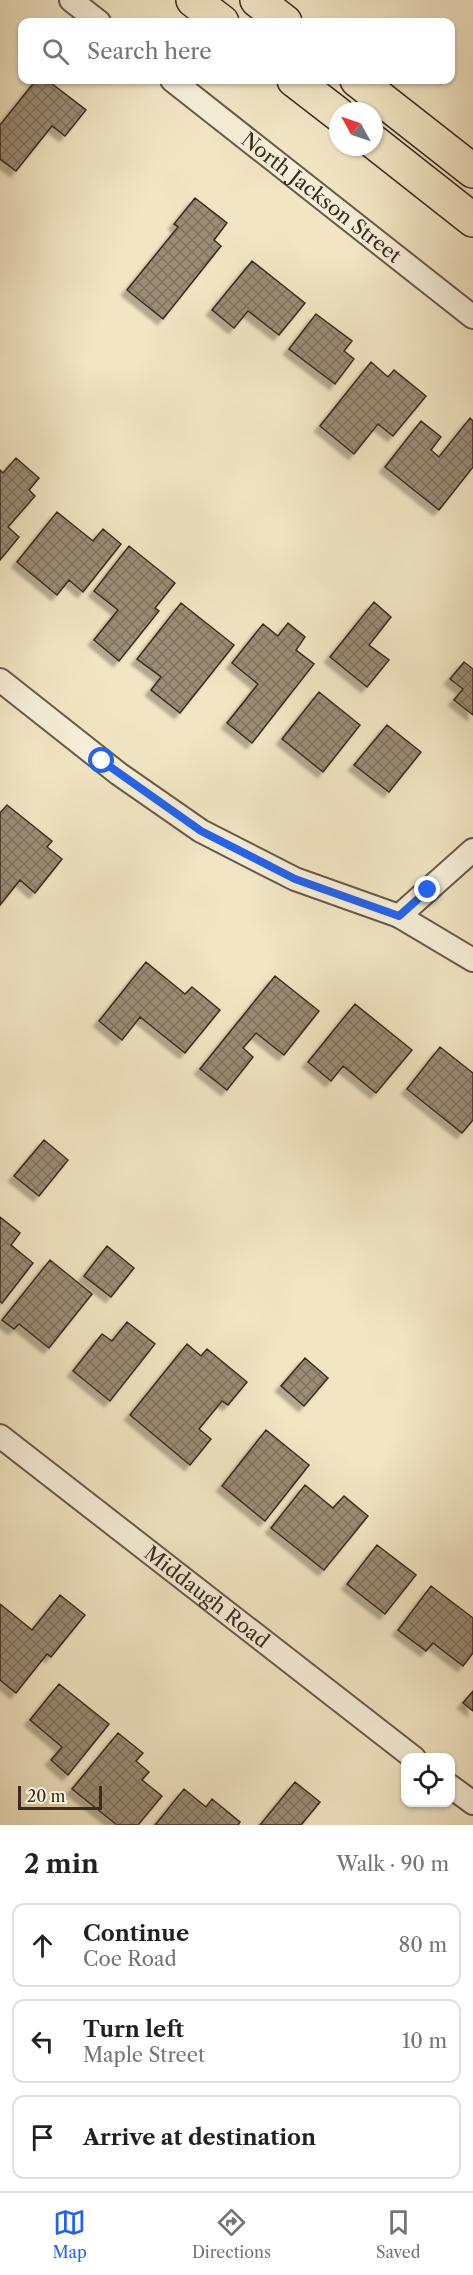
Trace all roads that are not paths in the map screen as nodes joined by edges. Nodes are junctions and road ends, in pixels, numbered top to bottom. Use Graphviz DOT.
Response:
graph roads {
  1 [pos="71,0"];
  2 [pos="194,0"];
  3 [pos="256,0"];
  4 [pos="94,18"];
  5 [pos="217,18"];
  6 [pos="280,18"];
  7 [pos="177,84"];
  8 [pos="299,84"];
  9 [pos="362,84"];
  10 [pos="329,107"];
  11 [pos="383,149"];
  12 [pos="473,171"];
  13 [pos="473,220"];
  14 [pos="473,317"];
  15 [pos="0,680"];
  16 [pos="473,850"];
  17 [pos="399,916"];
  18 [pos="473,960"];
  19 [pos="0,1436"];
  20 [pos="408,1753"];
  21 [pos="455,1790"];
  22 [pos="473,1803"];
  1 -- 4 [label="street"];
  2 -- 5 [label="highway"];
  3 -- 6 [label="highway"];
  7 -- 14 [label="street, North Jackson Street"];
  8 -- 10 [label="highway"];
  9 -- 12 [label="highway"];
  11 -- 13 [label="highway"];
  15 -- 17 [label="street"];
  16 -- 17 [label="street"];
  17 -- 18 [label="street"];
  19 -- 20 [label="street, Middaugh Road"];
  21 -- 22 [label="street"];
}
